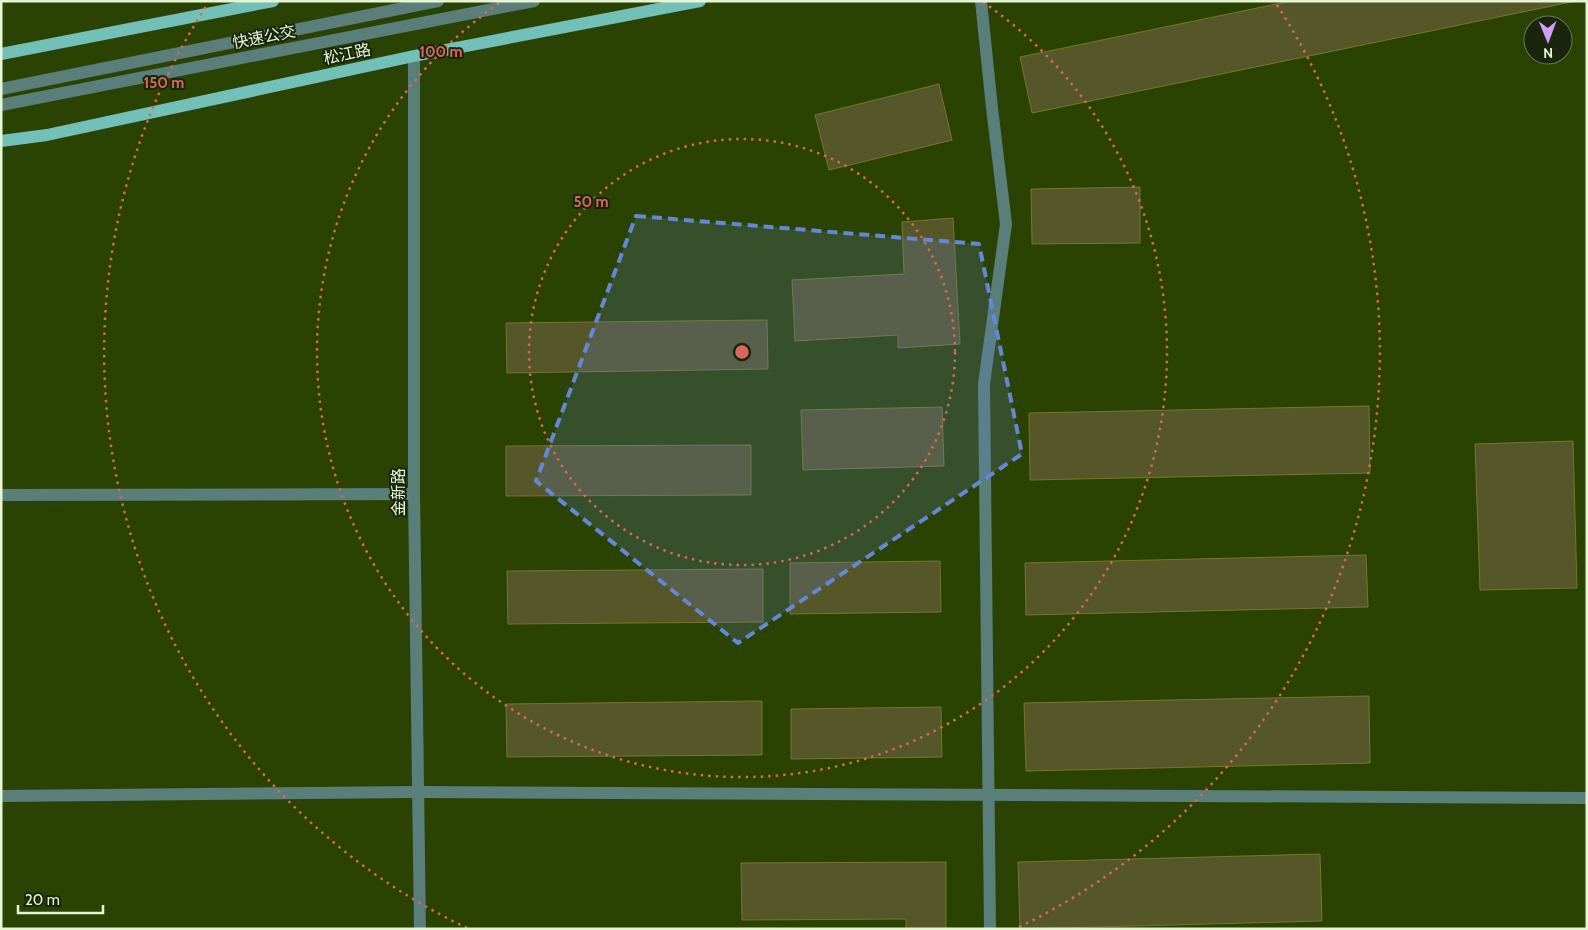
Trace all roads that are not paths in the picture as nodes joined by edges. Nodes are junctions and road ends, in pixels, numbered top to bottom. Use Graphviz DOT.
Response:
graph roads {
  1 [pos="273,1"];
  2 [pos="438,1"];
  3 [pos="534,1"];
  4 [pos="700,1"];
  5 [pos="981,1"];
  6 [pos="1,54"];
  7 [pos="414,56"];
  8 [pos="1,89"];
  9 [pos="1,105"];
  10 [pos="1,141"];
  11 [pos="414,494"];
  12 [pos="1,495"];
  13 [pos="417,792"];
  14 [pos="989,795"];
  15 [pos="1,796"];
  16 [pos="1587,798"];
  17 [pos="420,929"];
  18 [pos="990,929"];
  1 -- 6 [label="main road"];
  2 -- 8 [label="street, 快速公交"];
  3 -- 9 [label="street, 快速公交"];
  4 -- 7 [label="main road, 松江路"];
  5 -- 14 [label="street"];
  7 -- 10 [label="main road, 松江路"];
  7 -- 11 [label="street, 金新路"];
  11 -- 12 [label="street"];
  11 -- 13 [label="street, 金新路"];
  13 -- 14 [label="street"];
  13 -- 15 [label="street"];
  13 -- 17 [label="street, 金新路"];
  14 -- 16 [label="street"];
  14 -- 18 [label="street"];
}
